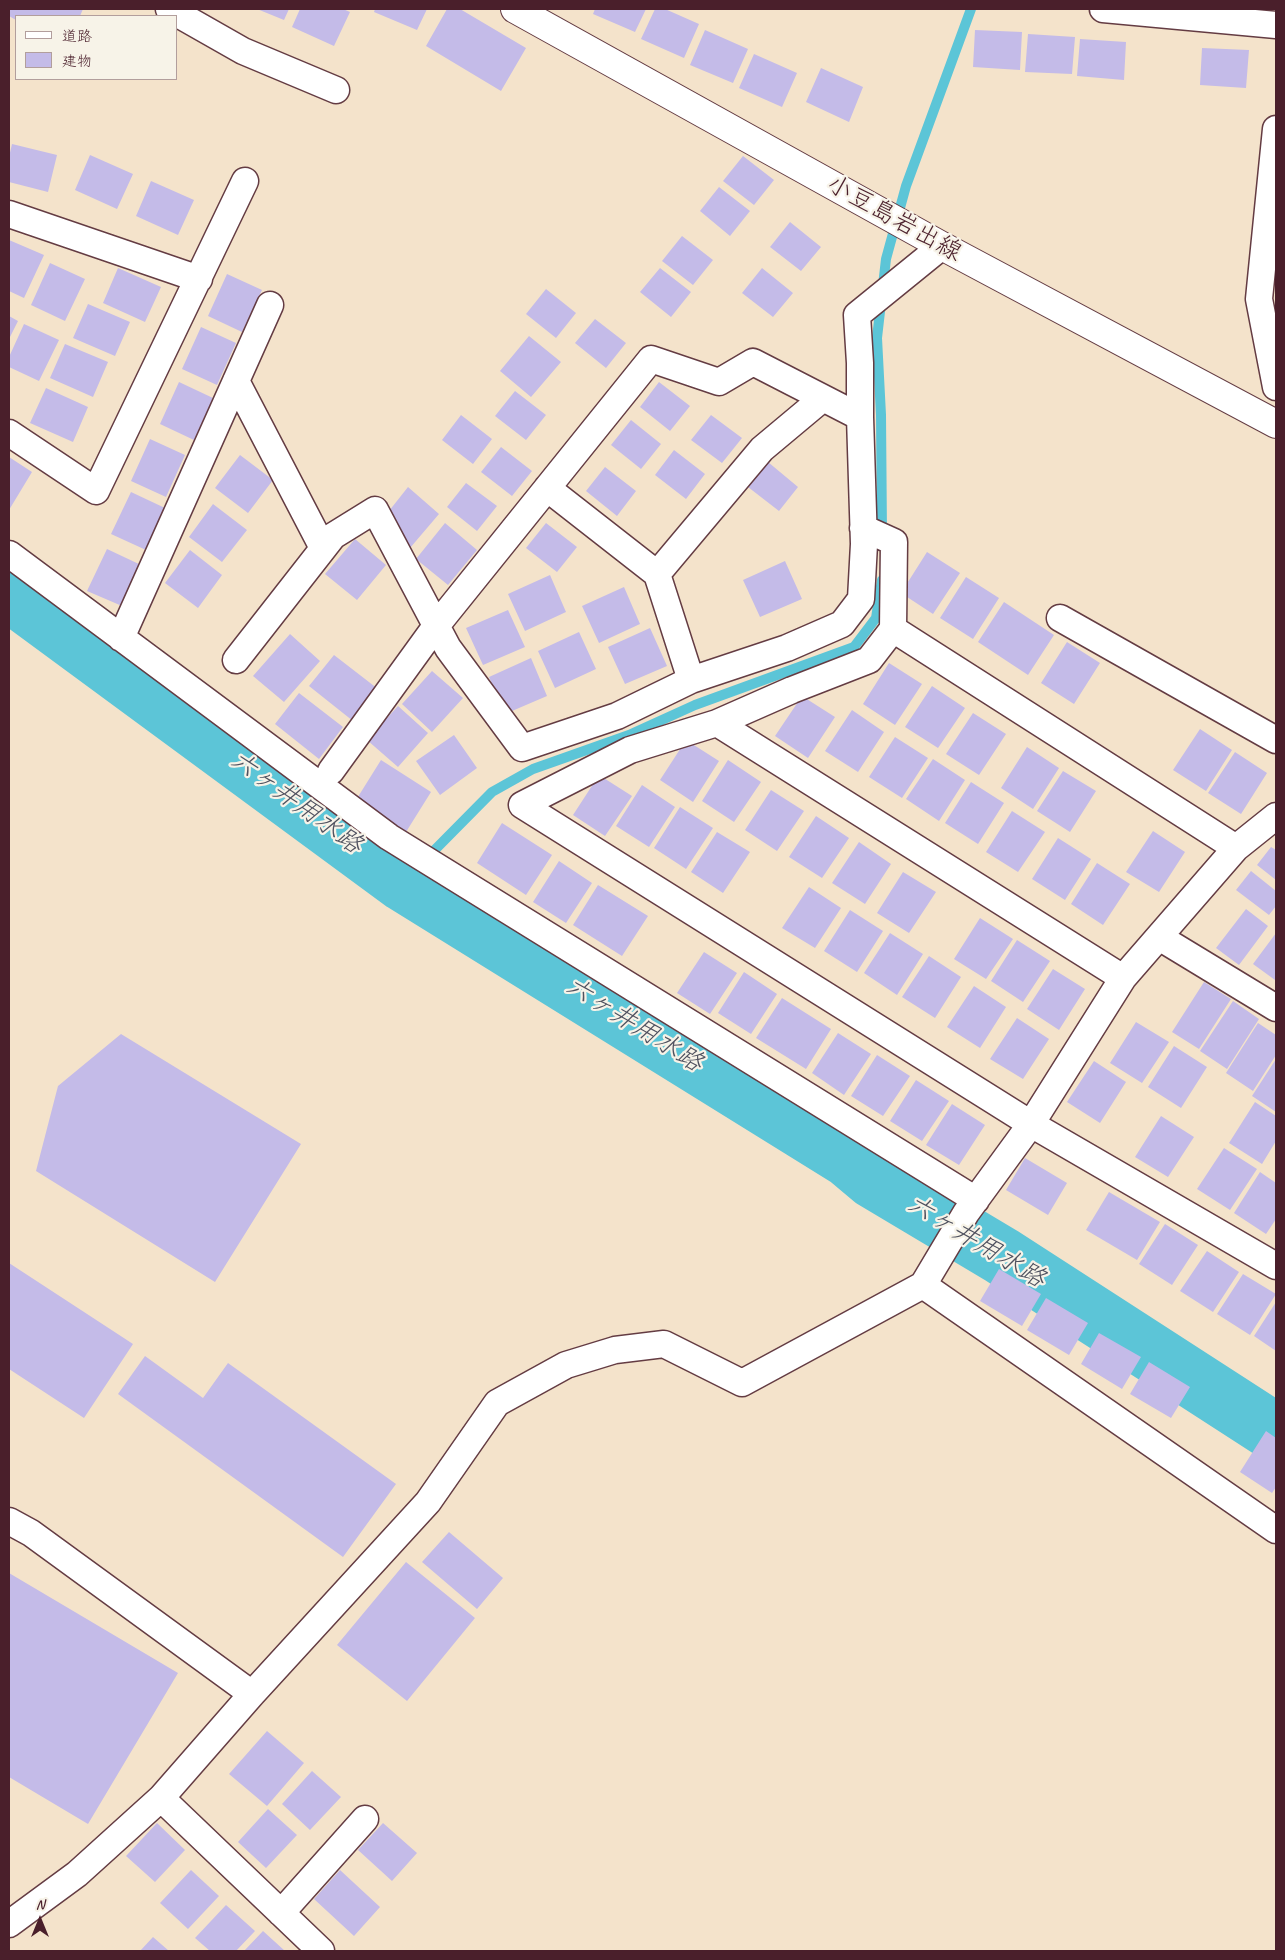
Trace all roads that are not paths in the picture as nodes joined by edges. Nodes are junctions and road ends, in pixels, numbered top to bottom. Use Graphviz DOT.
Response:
graph roads {
  1 [pos="168,9"];
  2 [pos="515,9"];
  3 [pos="1103,9"];
  4 [pos="544,15"];
  5 [pos="1276,25"];
  6 [pos="336,90"];
  7 [pos="1276,129"];
  8 [pos="246,181"];
  9 [pos="9,214"];
  10 [pos="942,246"];
  11 [pos="198,279"];
  12 [pos="270,305"];
  13 [pos="236,381"];
  14 [pos="1276,387"];
  15 [pos="823,398"];
  16 [pos="860,417"];
  17 [pos="1276,424"];
  18 [pos="9,433"];
  19 [pos="546,488"];
  20 [pos="863,528"];
  21 [pos="323,548"];
  22 [pos="9,554"];
  23 [pos="657,574"];
  24 [pos="1060,618"];
  25 [pos="436,626"];
  26 [pos="893,629"];
  27 [pos="121,638"];
  28 [pos="236,660"];
  29 [pos="691,680"];
  30 [pos="717,723"];
  31 [pos="1276,740"];
  32 [pos="331,771"];
  33 [pos="1276,816"];
  34 [pos="1236,848"];
  35 [pos="1159,937"];
  36 [pos="1123,978"];
  37 [pos="1276,1008"];
  38 [pos="1031,1124"];
  39 [pos="971,1206"];
  40 [pos="1276,1266"];
  41 [pos="926,1280"];
  42 [pos="9,1521"];
  43 [pos="1276,1530"];
  44 [pos="252,1694"];
  45 [pos="161,1798"];
  46 [pos="365,1819"];
  47 [pos="281,1913"];
  48 [pos="9,1924"];
  49 [pos="321,1951"];
  1 -- 6 [label="street"];
  2 -- 4 [label="main road, 小豆島岩出線"];
  3 -- 5 [label="street"];
  4 -- 10 [label="main road, 小豆島岩出線"];
  7 -- 14 [label="street"];
  8 -- 11 [label="street"];
  9 -- 11 [label="street"];
  10 -- 16 [label="street"];
  10 -- 17 [label="main road, 小豆島岩出線"];
  11 -- 18 [label="street"];
  12 -- 13 [label="street"];
  13 -- 21 [label="street"];
  13 -- 27 [label="street"];
  15 -- 16 [label="street"];
  15 -- 19 [label="street"];
  15 -- 23 [label="street"];
  16 -- 20 [label="street"];
  19 -- 23 [label="street"];
  19 -- 25 [label="street"];
  20 -- 26 [label="street"];
  20 -- 29 [label="street"];
  21 -- 25 [label="street"];
  21 -- 28 [label="street"];
  22 -- 27 [label="street"];
  23 -- 29 [label="street"];
  24 -- 31 [label="street"];
  25 -- 29 [label="street"];
  25 -- 32 [label="street"];
  26 -- 30 [label="street"];
  26 -- 34 [label="street"];
  27 -- 39 [label="street"];
  30 -- 36 [label="street"];
  30 -- 38 [label="street"];
  33 -- 34 [label="street"];
  34 -- 35 [label="street"];
  35 -- 36 [label="street"];
  35 -- 37 [label="street"];
  36 -- 38 [label="street"];
  38 -- 39 [label="street"];
  38 -- 40 [label="street"];
  39 -- 41 [label="street"];
  41 -- 43 [label="street"];
  41 -- 44 [label="street"];
  42 -- 44 [label="street"];
  44 -- 45 [label="street"];
  45 -- 47 [label="street"];
  45 -- 48 [label="street"];
  46 -- 47 [label="street"];
  47 -- 49 [label="street"];
}
